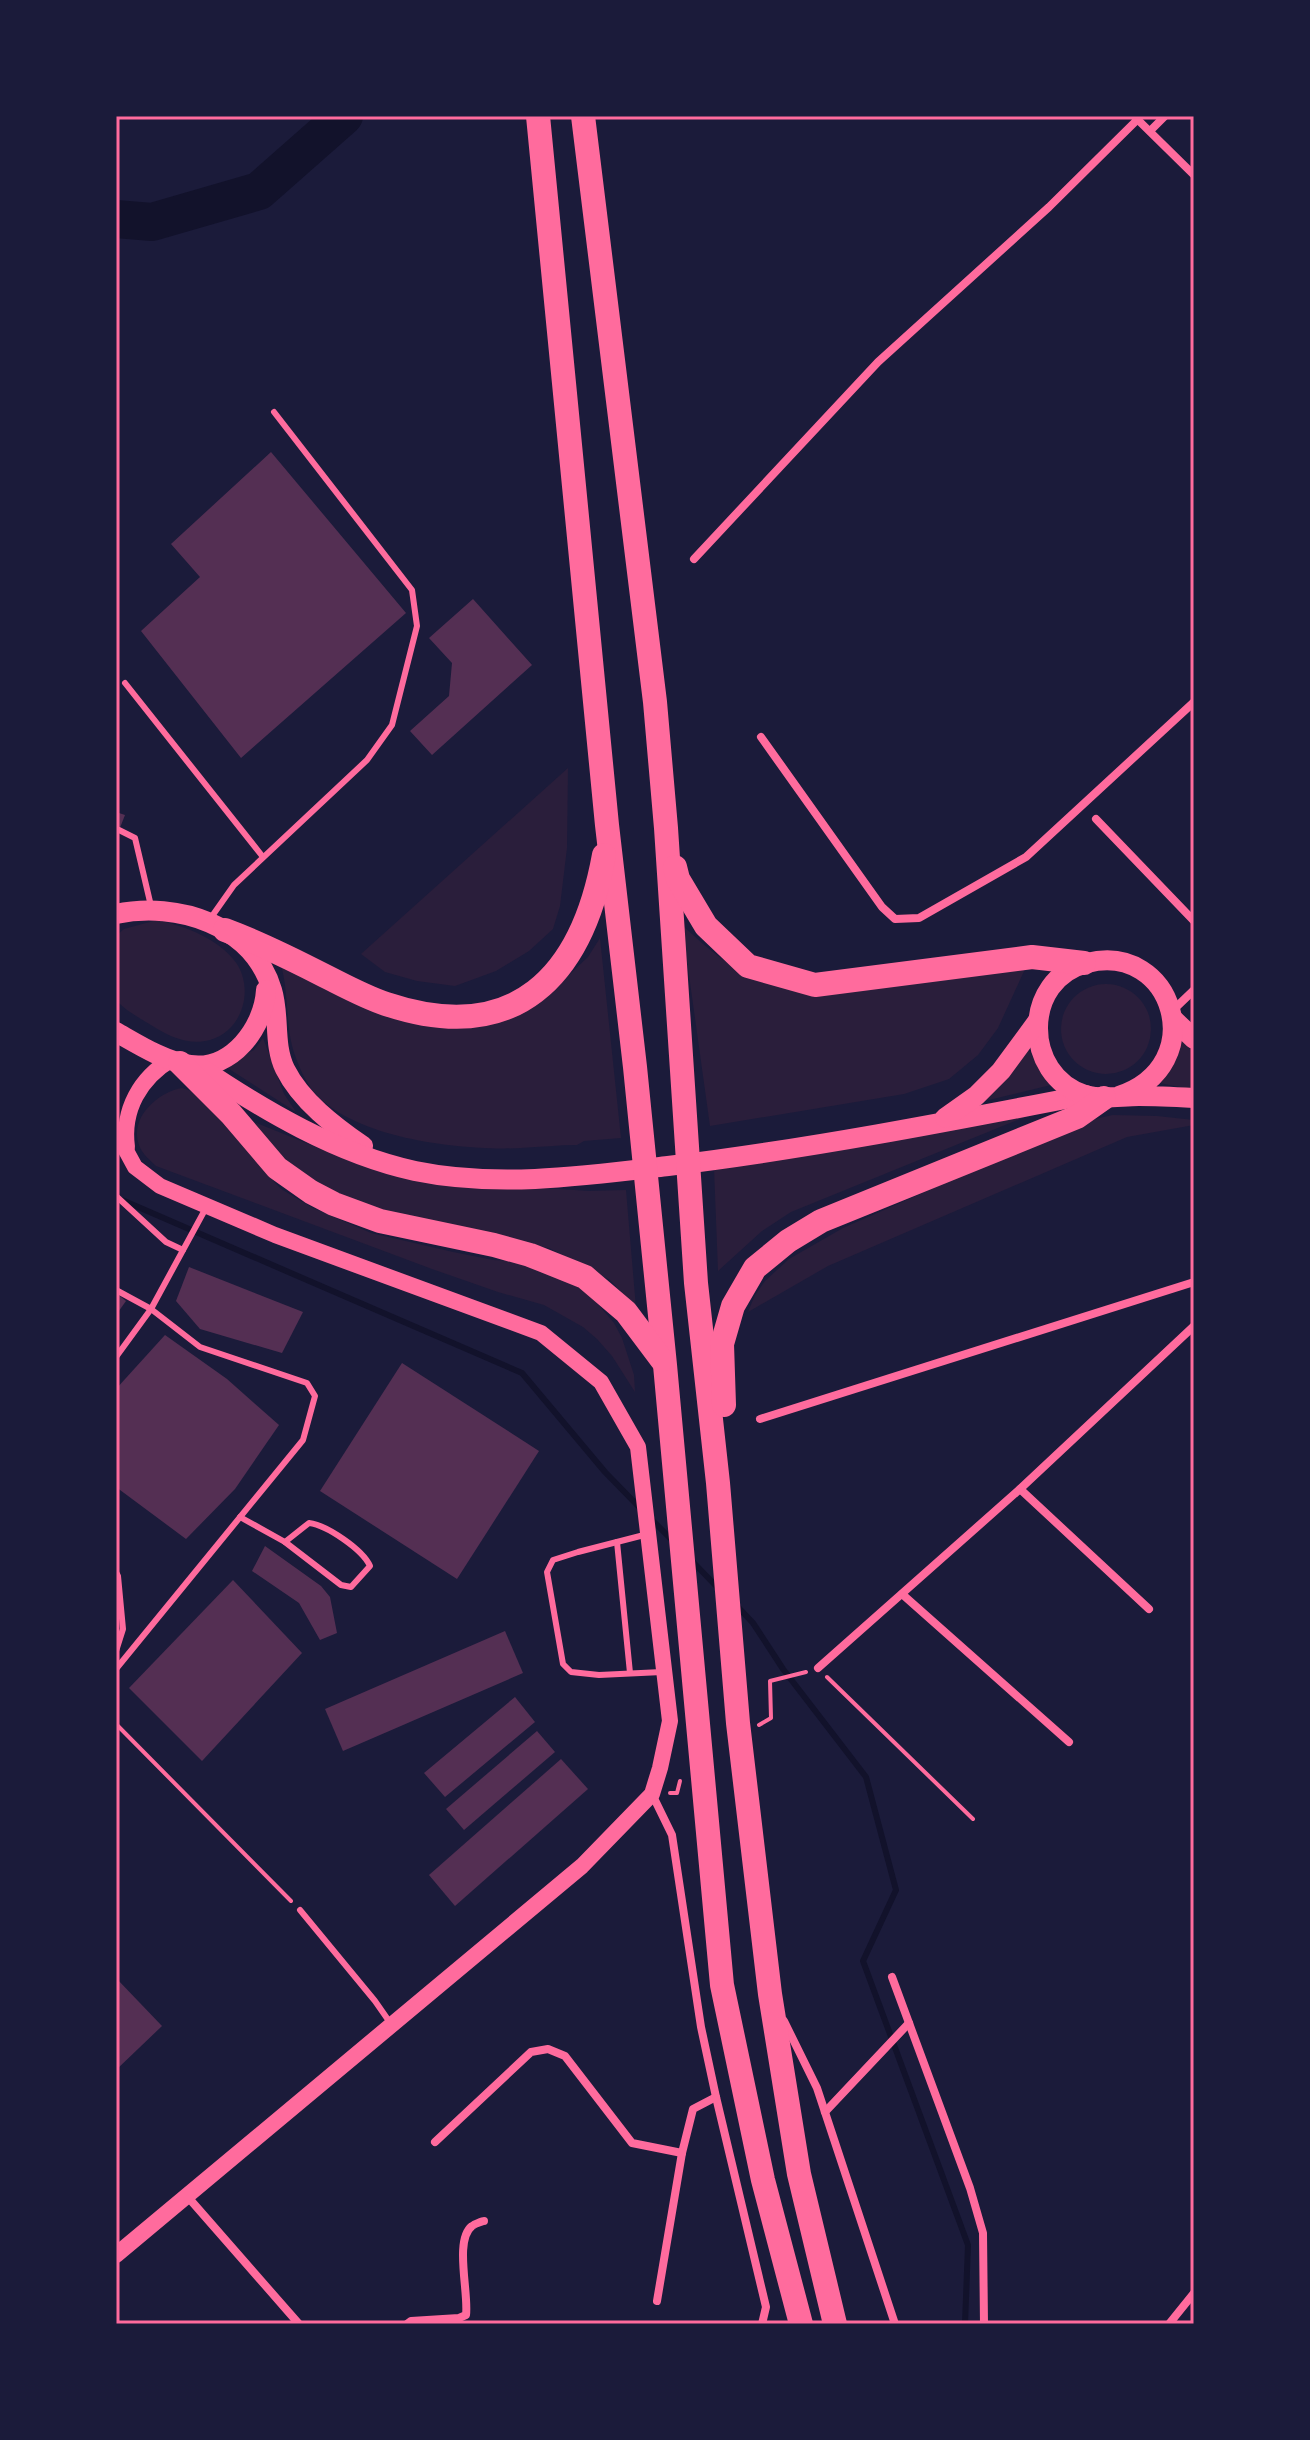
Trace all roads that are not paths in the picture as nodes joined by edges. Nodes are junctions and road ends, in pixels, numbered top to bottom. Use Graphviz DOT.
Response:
graph roads {
  1 [pos="538,116"];
  2 [pos="583,116"];
  3 [pos="590,116"];
  4 [pos="1165,116"];
  5 [pos="1136,118"];
  6 [pos="1150,131"];
  7 [pos="586,148"];
  8 [pos="1194,175"];
  9 [pos="274,412"];
  10 [pos="694,559"];
  11 [pos="125,683"];
  12 [pos="1194,702"];
  13 [pos="761,737"];
  14 [pos="1096,819"];
  15 [pos="607,825"];
  16 [pos="666,828"];
  17 [pos="119,830"];
  18 [pos="263,857"];
  19 [pos="129,915"];
  20 [pos="1194,921"];
  21 [pos="216,926"];
  22 [pos="260,963"];
  23 [pos="1084,963"];
  24 [pos="1194,990"];
  25 [pos="1172,1016"];
  26 [pos="1037,1022"];
  27 [pos="116,1032"];
  28 [pos="1194,1039"];
  29 [pos="183,1063"];
  30 [pos="1103,1097"];
  31 [pos="1194,1098"];
  32 [pos="939,1123"];
  33 [pos="116,1132"];
  34 [pos="130,1161"];
  35 [pos="389,1164"];
  36 [pos="116,1196"];
  37 [pos="207,1206"];
  38 [pos="183,1250"];
  39 [pos="1194,1282"];
  40 [pos="116,1290"];
  41 [pos="151,1309"];
  42 [pos="1194,1326"];
  43 [pos="116,1357"];
  44 [pos="665,1365"];
  45 [pos="760,1419"];
  46 [pos="718,1483"];
  47 [pos="1020,1489"];
  48 [pos="240,1517"];
  49 [pos="648,1534"];
  50 [pos="285,1542"];
  51 [pos="617,1542"];
  52 [pos="116,1572"];
  53 [pos="902,1594"];
  54 [pos="1149,1609"];
  55 [pos="116,1651"];
  56 [pos="818,1668"];
  57 [pos="116,1669"];
  58 [pos="664,1672"];
  59 [pos="630,1673"];
  60 [pos="1069,1742"];
  61 [pos="652,1794"];
  62 [pos="300,1910"];
  63 [pos="892,1977"];
  64 [pos="770,1994"];
  65 [pos="909,2023"];
  66 [pos="391,2024"];
  67 [pos="716,2097"];
  68 [pos="825,2112"];
  69 [pos="435,2142"];
  70 [pos="682,2153"];
  71 [pos="186,2195"];
  72 [pos="484,2221"];
  73 [pos="116,2255"];
  74 [pos="1194,2293"];
  75 [pos="657,2301"];
  76 [pos="1172,2323"];
  77 [pos="299,2324"];
  78 [pos="407,2324"];
  79 [pos="762,2324"];
  80 [pos="801,2324"];
  81 [pos="835,2324"];
  82 [pos="895,2324"];
  83 [pos="984,2324"];
  1 -- 15 [label="highway"];
  2 -- 7 [label="highway"];
  3 -- 7 [label="highway"];
  4 -- 6 [label="street"];
  5 -- 6 [label="street"];
  5 -- 10 [label="street"];
  6 -- 8 [label="street"];
  7 -- 16 [label="highway"];
  9 -- 18 [label="lane"];
  11 -- 18 [label="lane"];
  12 -- 13 [label="street"];
  14 -- 20 [label="street"];
  15 -- 21 [label="highway"];
  15 -- 44 [label="highway"];
  16 -- 23 [label="highway"];
  16 -- 46 [label="highway"];
  17 -- 19 [label="lane"];
  18 -- 21 [label="lane"];
  19 -- 21 [label="main road"];
  21 -- 22 [label="main road"];
  22 -- 29 [label="main road"];
  22 -- 35 [label="main road"];
  23 -- 25 [label="main road"];
  23 -- 26 [label="main road"];
  24 -- 25 [label="street"];
  25 -- 28 [label="main road"];
  25 -- 30 [label="main road"];
  26 -- 30 [label="main road"];
  26 -- 32 [label="main road"];
  27 -- 29 [label="main road"];
  29 -- 34 [label="main road"];
  29 -- 35 [label="main road"];
  29 -- 44 [label="highway"];
  30 -- 31 [label="main road"];
  30 -- 32 [label="main road"];
  30 -- 46 [label="highway"];
  32 -- 35 [label="main road"];
  33 -- 34 [label="main road"];
  34 -- 37 [label="main road"];
  36 -- 38 [label="lane"];
  37 -- 38 [label="lane"];
  37 -- 49 [label="main road"];
  38 -- 41 [label="lane"];
  39 -- 45 [label="street"];
  40 -- 41 [label="lane"];
  41 -- 43 [label="lane"];
  41 -- 48 [label="lane"];
  42 -- 47 [label="street"];
  44 -- 80 [label="highway"];
  46 -- 64 [label="highway"];
  47 -- 53 [label="street"];
  47 -- 54 [label="street"];
  48 -- 50 [label="lane"];
  48 -- 57 [label="lane"];
  49 -- 51 [label="lane"];
  49 -- 58 [label="main road"];
  50 -- 50 [label="lane"];
  51 -- 59 [label="lane"];
  51 -- 59 [label="lane"];
  52 -- 55 [label="lane"];
  53 -- 56 [label="street"];
  53 -- 60 [label="street"];
  58 -- 59 [label="lane"];
  58 -- 61 [label="main road"];
  61 -- 66 [label="main road"];
  61 -- 67 [label="street"];
  62 -- 66 [label="lane"];
  63 -- 65 [label="street"];
  64 -- 68 [label="street"];
  64 -- 81 [label="highway"];
  65 -- 68 [label="street"];
  65 -- 83 [label="street"];
  66 -- 71 [label="main road"];
  67 -- 70 [label="street"];
  67 -- 79 [label="street"];
  68 -- 82 [label="street"];
  69 -- 70 [label="street"];
  70 -- 75 [label="street"];
  71 -- 73 [label="main road"];
  71 -- 77 [label="street"];
  72 -- 78 [label="street"];
  74 -- 76 [label="street"];
}
